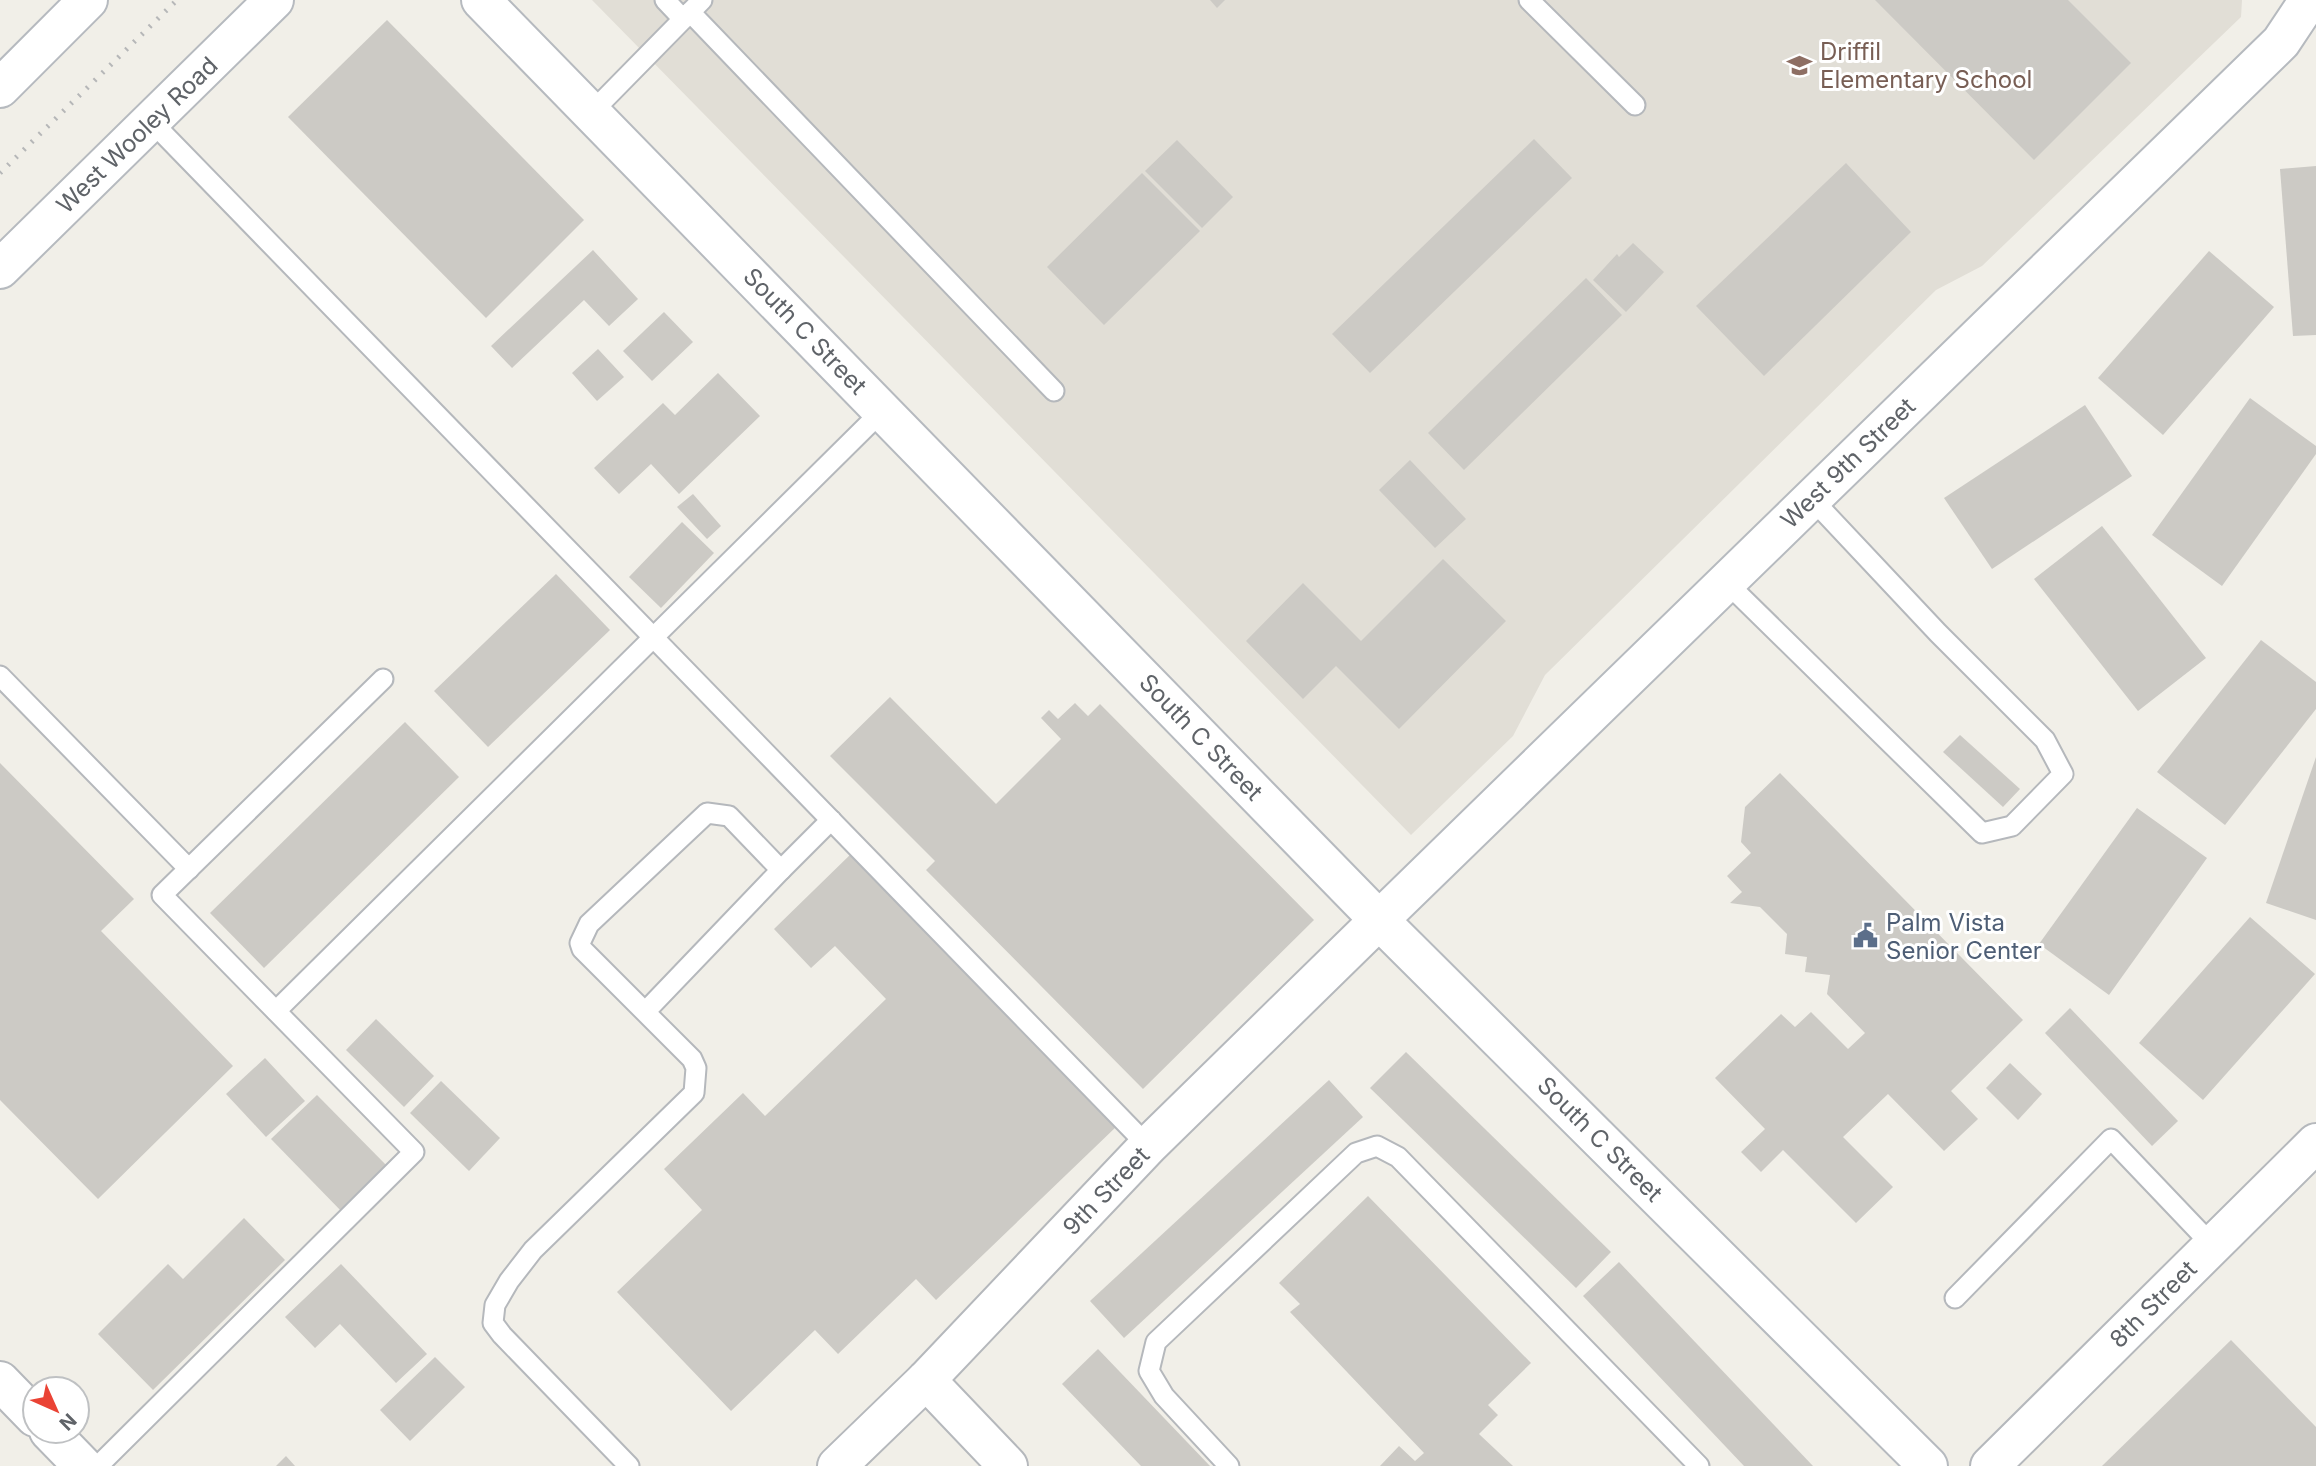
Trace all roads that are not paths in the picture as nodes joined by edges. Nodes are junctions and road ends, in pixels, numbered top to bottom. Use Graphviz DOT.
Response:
graph roads {
  1 [pos="88,0"];
  2 [pos="274,0"];
  3 [pos="481,0"];
  4 [pos="665,0"];
  5 [pos="1529,0"];
  6 [pos="2309,0"];
  7 [pos="692,10"];
  8 [pos="0,88"];
  9 [pos="1635,105"];
  10 [pos="592,113"];
  11 [pos="151,121"];
  12 [pos="0,269"];
  13 [pos="1055,391"];
  14 [pos="882,411"];
  15 [pos="1812,499"];
  16 [pos="1726,582"];
  17 [pos="652,637"];
  18 [pos="0,676"];
  19 [pos="383,679"];
  20 [pos="831,820"];
  21 [pos="189,869"];
  22 [pos="781,870"];
  23 [pos="1380,920"];
  24 [pos="276,1011"];
  25 [pos="645,1012"];
  26 [pos="2316,1143"];
  27 [pos="1148,1146"];
  28 [pos="2211,1245"];
  29 [pos="1955,1298"];
  30 [pos="926,1380"];
  31 [pos="0,1381"];
  32 [pos="21,1403"];
  33 [pos="63,1445"];
  34 [pos="83,1466"];
  35 [pos="98,1466"];
  36 [pos="629,1466"];
  37 [pos="837,1466"];
  38 [pos="1008,1466"];
  39 [pos="1229,1466"];
  40 [pos="1699,1466"];
  41 [pos="1928,1466"];
  42 [pos="1990,1466"];
  1 -- 8 [label="street"];
  2 -- 11 [label="street, West Wooley Road"];
  3 -- 10 [label="street, South C Street"];
  4 -- 7 [label="lane"];
  5 -- 9 [label="lane"];
  6 -- 15 [label="street, West 9th Street"];
  7 -- 10 [label="lane"];
  7 -- 13 [label="lane"];
  10 -- 14 [label="street, South C Street"];
  11 -- 12 [label="street, West Wooley Road"];
  11 -- 17 [label="lane"];
  14 -- 17 [label="lane"];
  14 -- 23 [label="street, South C Street"];
  15 -- 16 [label="street, West 9th Street"];
  15 -- 16 [label="lane"];
  16 -- 23 [label="street, West 9th Street"];
  17 -- 20 [label="lane"];
  17 -- 24 [label="lane"];
  18 -- 21 [label="lane"];
  19 -- 21 [label="lane"];
  20 -- 22 [label="lane"];
  20 -- 27 [label="lane"];
  21 -- 24 [label="lane"];
  22 -- 25 [label="lane"];
  22 -- 25 [label="lane"];
  23 -- 27 [label="street, 9th Street"];
  23 -- 41 [label="street, South C Street"];
  24 -- 35 [label="lane"];
  25 -- 36 [label="lane"];
  26 -- 28 [label="street, 8th Street"];
  27 -- 30 [label="street, 9th Street"];
  28 -- 29 [label="lane"];
  28 -- 42 [label="street, 8th Street"];
  30 -- 37 [label="street, 9th Street"];
  30 -- 38 [label="street"];
  31 -- 32 [label="street"];
  33 -- 34 [label="street"];
  39 -- 40 [label="lane"];
}
